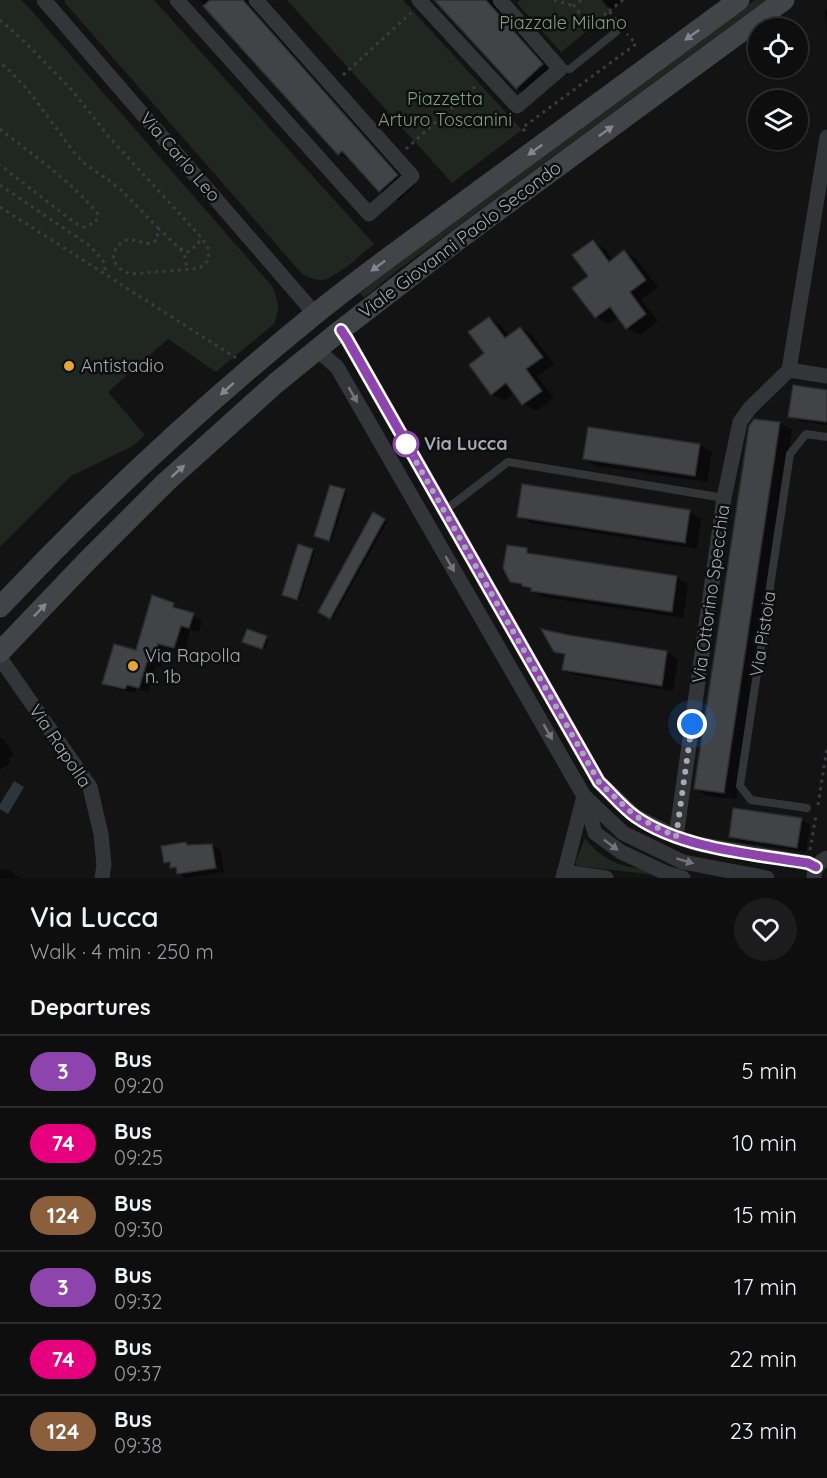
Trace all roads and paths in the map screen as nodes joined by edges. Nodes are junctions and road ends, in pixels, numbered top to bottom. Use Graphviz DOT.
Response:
graph roads {
  1 [pos="44,0"];
  2 [pos="177,0"];
  3 [pos="256,0"];
  4 [pos="500,0"];
  5 [pos="554,0"];
  6 [pos="622,0"];
  7 [pos="739,0"];
  8 [pos="784,0"];
  9 [pos="417,5"];
  10 [pos="574,6"];
  11 [pos="609,11"];
  12 [pos="0,20"];
  13 [pos="616,32"];
  14 [pos="0,64"];
  15 [pos="560,69"];
  16 [pos="480,82"];
  17 [pos="332,85"];
  18 [pos="0,129"];
  19 [pos="827,137"];
  20 [pos="397,158"];
  21 [pos="0,165"];
  22 [pos="0,185"];
  23 [pos="0,207"];
  24 [pos="158,228"];
  25 [pos="201,237"];
  26 [pos="179,248"];
  27 [pos="187,270"];
  28 [pos="106,274"];
  29 [pos="315,314"];
  30 [pos="341,330"];
  31 [pos="317,350"];
  32 [pos="249,369"];
  33 [pos="789,370"];
  34 [pos="827,375"];
  35 [pos="827,437"];
  36 [pos="724,498"];
  37 [pos="444,511"];
  38 [pos="0,607"];
  39 [pos="0,652"];
  40 [pos="0,658"];
  41 [pos="599,782"];
  42 [pos="584,796"];
  43 [pos="807,807"];
  44 [pos="676,837"];
  45 [pos="761,855"];
  46 [pos="822,863"];
  47 [pos="563,875"];
  48 [pos="665,875"];
  49 [pos="760,877"];
  50 [pos="102,878"];
  51 [pos="606,878"];
  52 [pos="683,878"];
  1 -- 29 [label="street, Via Carlo Leo"];
  2 -- 20 [label="street"];
  3 -- 17 [label="street"];
  4 -- 15 [label="street"];
  5 -- 10 [label="path"];
  6 -- 11 [label="path"];
  7 -- 29 [label="main road, Viale Giovanni Paolo Secondo, one-way"];
  30 -- 8 [label="main road, Viale Giovanni Paolo Secondo, one-way"];
  9 -- 15 [label="street"];
  9 -- 17 [label="path"];
  12 -- 25 [label="path"];
  13 -- 15 [label="lane"];
  14 -- 24 [label="path"];
  16 -- 20 [label="path"];
  17 -- 20 [label="street"];
  18 -- 21 [label="path"];
  19 -- 33 [label="street"];
  22 -- 28 [label="path"];
  23 -- 28 [label="path"];
  24 -- 26 [label="path"];
  24 -- 27 [label="path"];
  25 -- 26 [label="path"];
  25 -- 27 [label="path"];
  26 -- 27 [label="path"];
  28 -- 32 [label="path"];
  29 -- 32 [label="main road, Viale Giovanni Paolo Secondo"];
  30 -- 31 [label="main road, Viale Giovanni Paolo Secondo"];
  30 -- 37 [label="street"];
  39 -- 31 [label="main road, Viale Giovanni Paolo Secondo, one-way"];
  31 -- 42 [label="street, one-way"];
  32 -- 38 [label="main road, Viale Giovanni Paolo Secondo, one-way"];
  33 -- 34 [label="street"];
  33 -- 36 [label="street, Via Ottorino Specchia"];
  35 -- 43 [label="lane, Via Pistoia"];
  36 -- 37 [label="lane"];
  36 -- 44 [label="street, Via Ottorino Specchia"];
  37 -- 41 [label="street"];
  40 -- 50 [label="street, Via Rapolla"];
  41 -- 42 [label="street"];
  41 -- 44 [label="street"];
  42 -- 47 [label="street"];
  42 -- 48 [label="street, one-way"];
  42 -- 49 [label="street, one-way"];
  44 -- 45 [label="street"];
  45 -- 46 [label="street"];
  45 -- 49 [label="street"];
  47 -- 51 [label="street"];
  48 -- 52 [label="street"];
}
